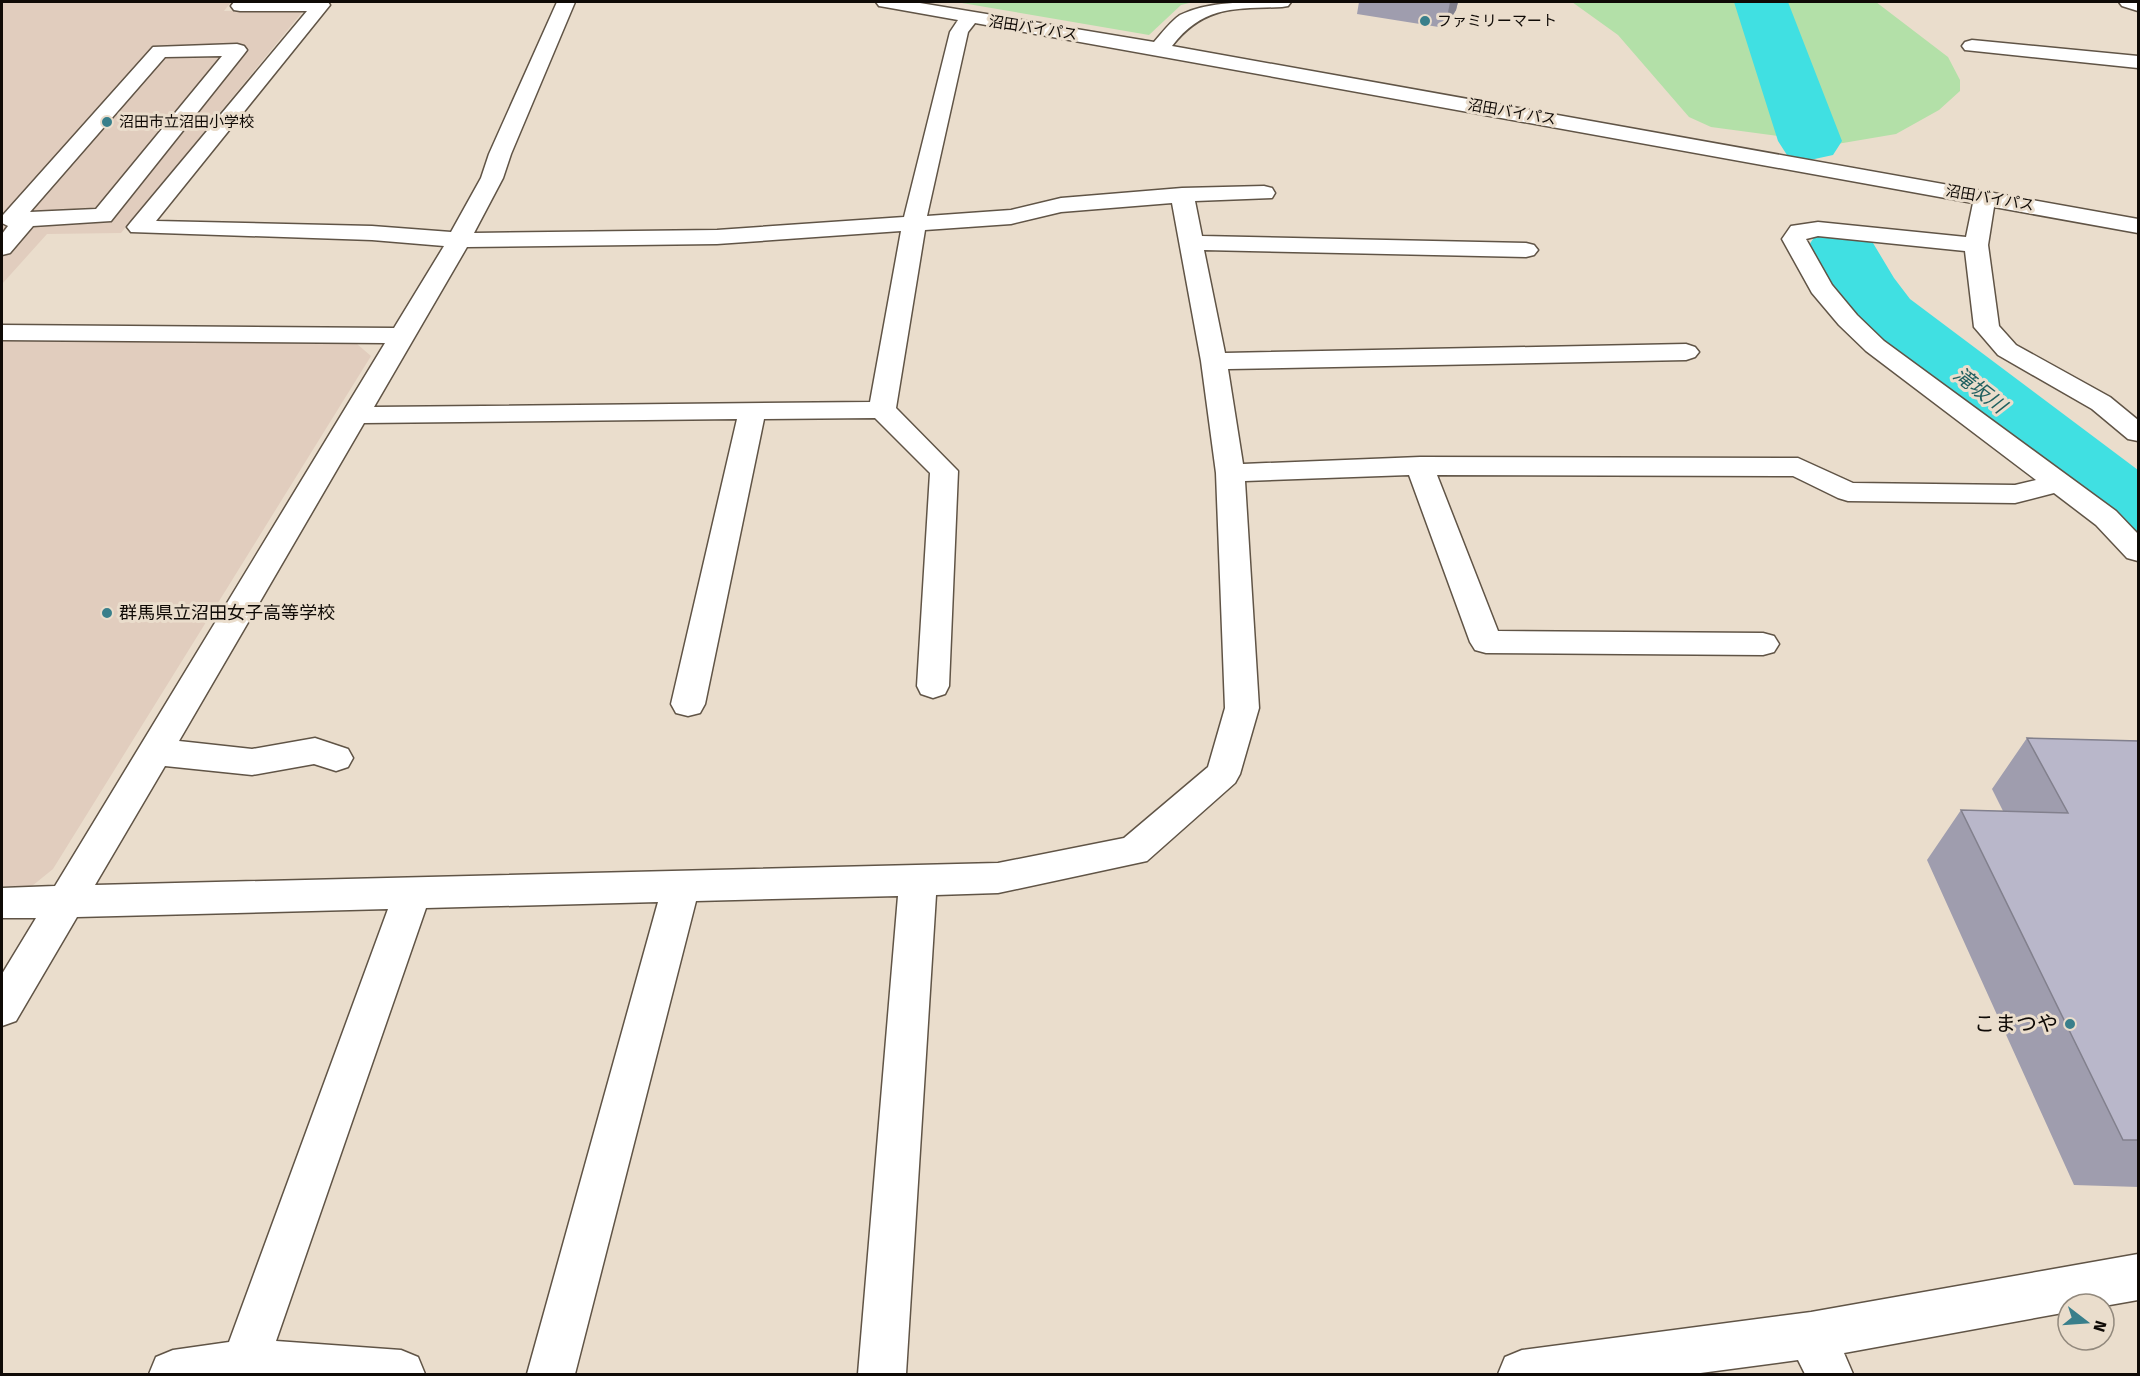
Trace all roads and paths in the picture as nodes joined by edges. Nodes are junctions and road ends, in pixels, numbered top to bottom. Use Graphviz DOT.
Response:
graph roads {
  1 [pos="243,2"];
  2 [pos="566,2"];
  3 [pos="885,2"];
  4 [pos="1282,2"];
  5 [pos="2128,2"];
  6 [pos="2139,6"];
  7 [pos="970,17"];
  8 [pos="1972,46"];
  9 [pos="1159,49"];
  10 [pos="2139,62"];
  11 [pos="1264,193"];
  12 [pos="1182,195"];
  13 [pos="1985,197"];
  14 [pos="26,219"];
  15 [pos="914,224"];
  16 [pos="2139,226"];
  17 [pos="459,240"];
  18 [pos="1192,243"];
  19 [pos="1976,245"];
  20 [pos="2,248"];
  21 [pos="1526,250"];
  22 [pos="2,332"];
  23 [pos="403,336"];
  24 [pos="1686,352"];
  25 [pos="1214,361"];
  26 [pos="2101,403"];
  27 [pos="2139,404"];
  28 [pos="882,410"];
  29 [pos="752,411"];
  30 [pos="356,416"];
  31 [pos="2139,433"];
  32 [pos="1420,466"];
  33 [pos="1230,474"];
  34 [pos="2060,483"];
  35 [pos="2139,550"];
  36 [pos="1763,644"];
  37 [pos="933,686"];
  38 [pos="688,704"];
  39 [pos="156,752"];
  40 [pos="336,758"];
  41 [pos="918,880"];
  42 [pos="681,885"];
  43 [pos="412,893"];
  44 [pos="67,902"];
  45 [pos="2,903"];
  46 [pos="2,1009"];
  47 [pos="2139,1277"];
  48 [pos="1820,1354"];
  49 [pos="245,1363"];
  50 [pos="172,1374"];
  51 [pos="402,1374"];
  52 [pos="551,1374"];
  53 [pos="882,1374"];
  54 [pos="1522,1374"];
  1 -- 17 [label="street"];
  2 -- 17 [label="street"];
  3 -- 7 [label="street, 沼田バイパス"];
  4 -- 9 [label="street"];
  5 -- 6 [label="street"];
  7 -- 9 [label="street, 沼田バイパス"];
  7 -- 15 [label="street"];
  8 -- 10 [label="street"];
  9 -- 13 [label="street, 沼田バイパス"];
  11 -- 12 [label="street"];
  12 -- 15 [label="street"];
  12 -- 18 [label="street"];
  13 -- 16 [label="street, 沼田バイパス"];
  13 -- 19 [label="street"];
  14 -- 14 [label="street"];
  14 -- 20 [label="street"];
  15 -- 17 [label="street"];
  15 -- 28 [label="street"];
  17 -- 23 [label="street"];
  18 -- 21 [label="street"];
  18 -- 25 [label="street"];
  19 -- 26 [label="street"];
  19 -- 34 [label="street"];
  22 -- 23 [label="street"];
  23 -- 30 [label="street"];
  24 -- 25 [label="street"];
  25 -- 33 [label="street"];
  26 -- 27 [label="street"];
  26 -- 31 [label="street"];
  28 -- 29 [label="street"];
  28 -- 37 [label="street"];
  29 -- 30 [label="street"];
  29 -- 38 [label="street"];
  30 -- 39 [label="street"];
  32 -- 33 [label="street"];
  32 -- 34 [label="street"];
  32 -- 36 [label="street"];
  33 -- 41 [label="street"];
  34 -- 35 [label="street"];
  39 -- 40 [label="street"];
  39 -- 44 [label="street"];
  41 -- 42 [label="street"];
  41 -- 53 [label="street"];
  42 -- 43 [label="street"];
  42 -- 52 [label="street"];
  43 -- 44 [label="street"];
  43 -- 49 [label="street"];
  44 -- 45 [label="street"];
  44 -- 46 [label="street"];
  47 -- 48 [label="street"];
  48 -- 54 [label="street"];
  49 -- 50 [label="street"];
  49 -- 51 [label="street"];
}
